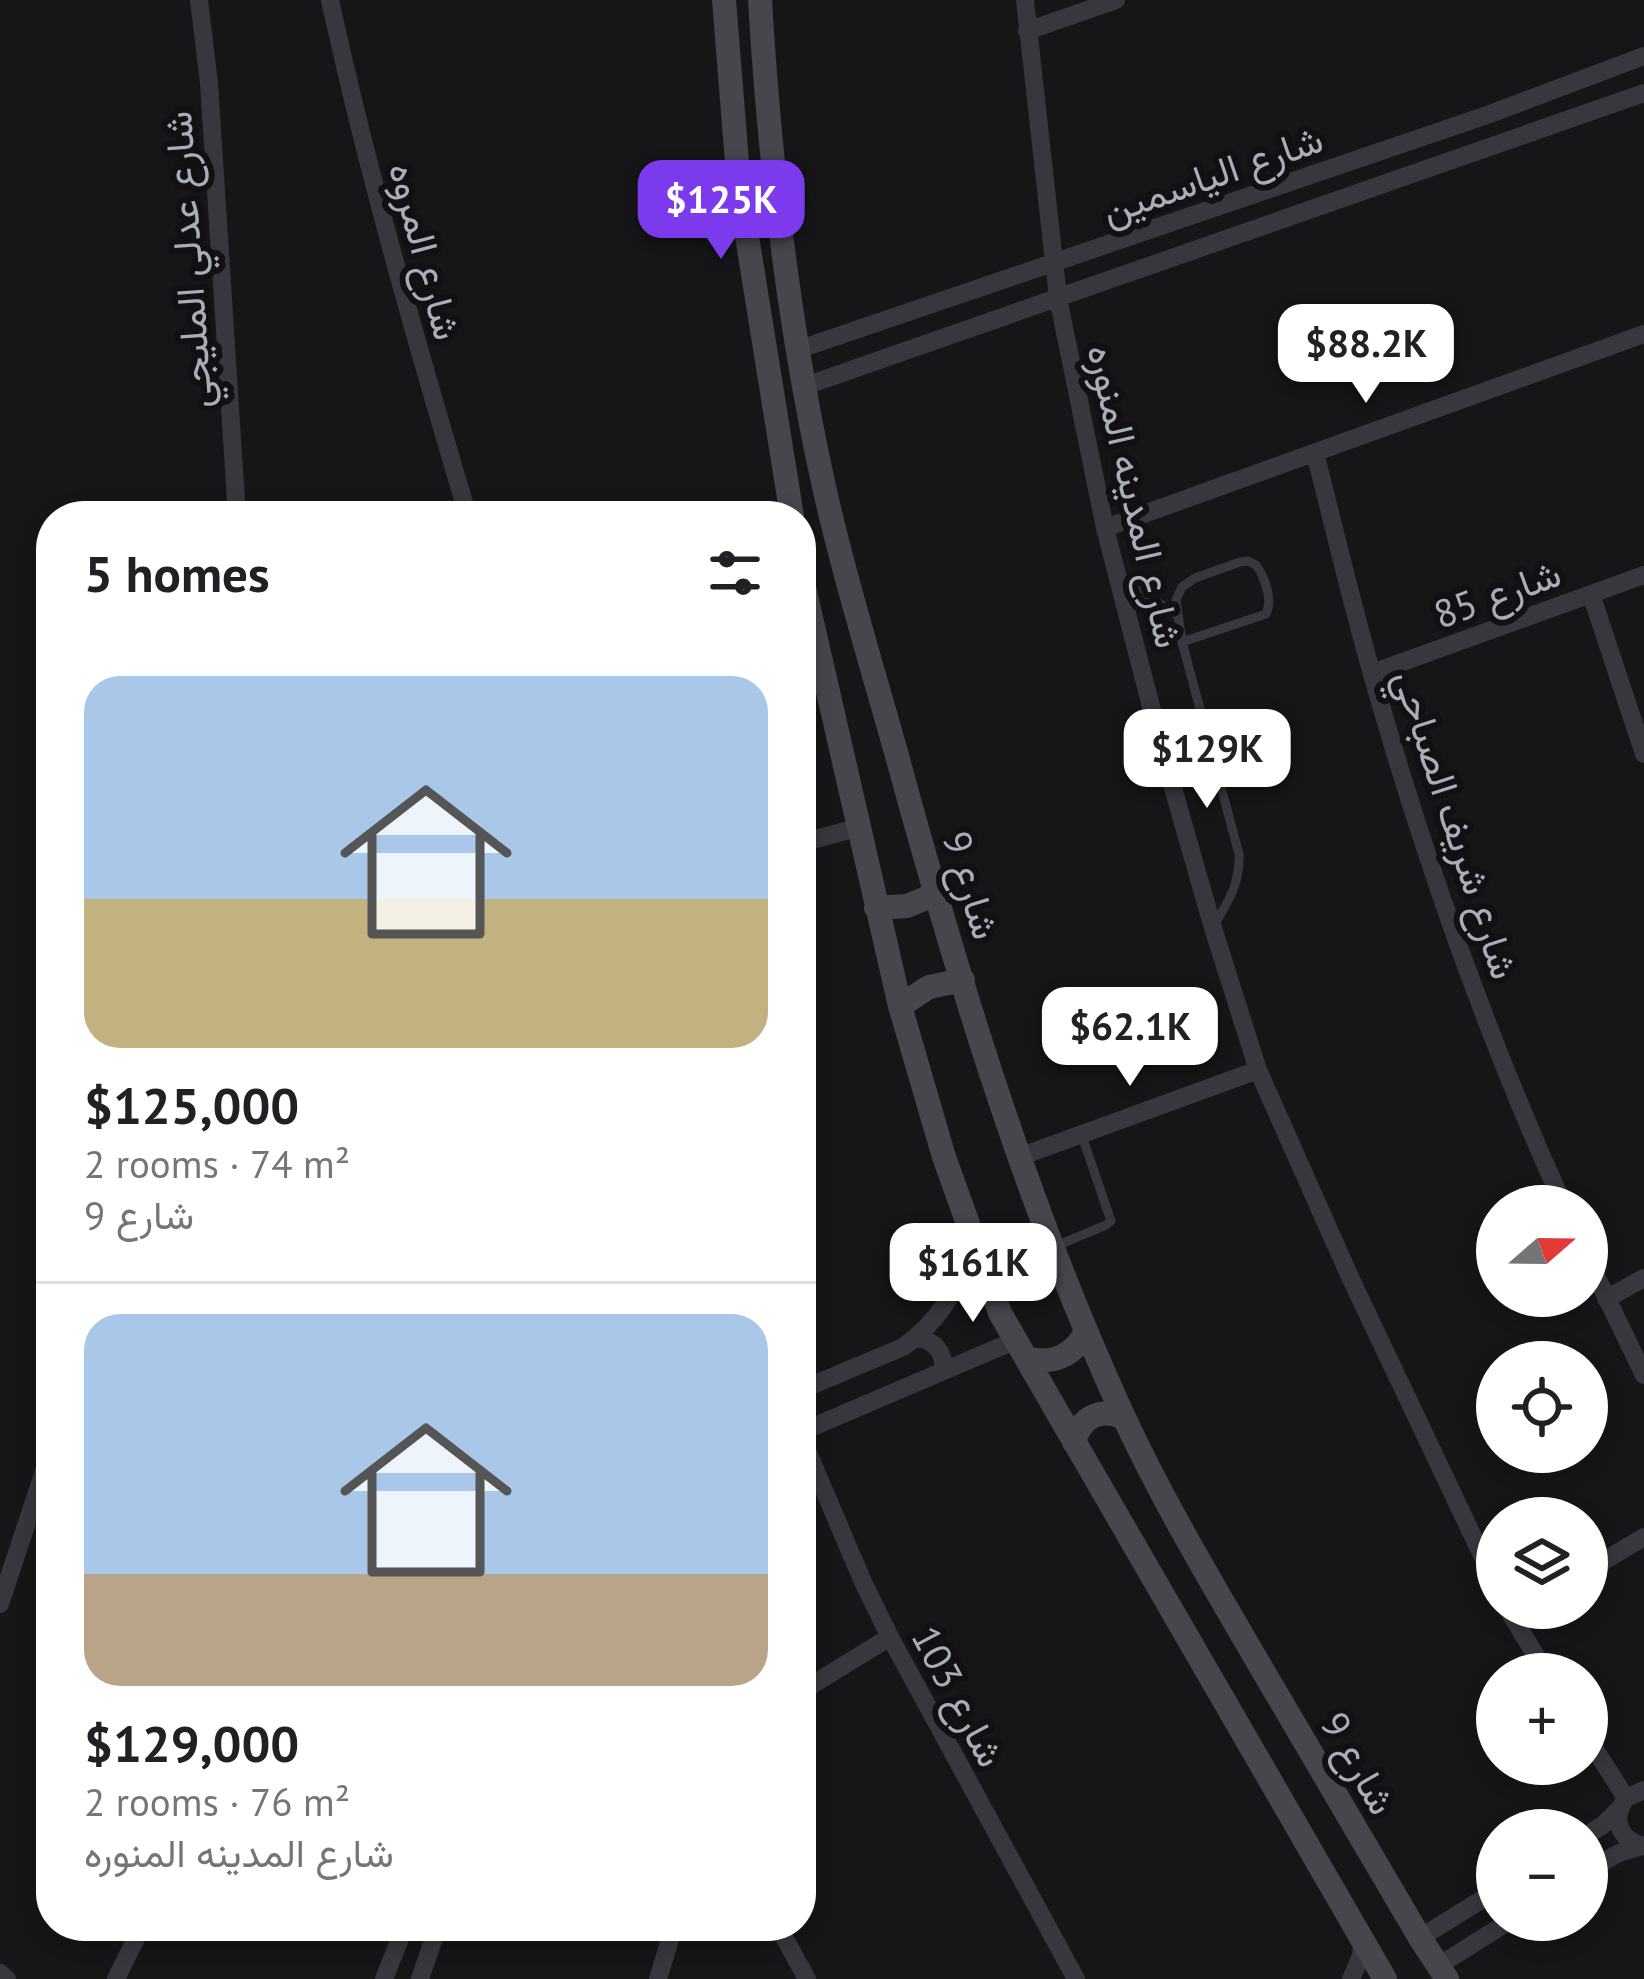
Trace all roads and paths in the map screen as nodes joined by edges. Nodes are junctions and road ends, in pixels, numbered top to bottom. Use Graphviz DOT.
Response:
graph roads {
  1 [pos="199,0"];
  2 [pos="330,0"];
  3 [pos="724,0"];
  4 [pos="760,0"];
  5 [pos="1025,0"];
  6 [pos="1116,0"];
  7 [pos="1027,31"];
  8 [pos="1644,56"];
  9 [pos="1564,85"];
  10 [pos="1644,93"];
  11 [pos="1490,114"];
  12 [pos="1574,118"];
  13 [pos="1500,145"];
  14 [pos="1053,262"];
  15 [pos="1058,298"];
  16 [pos="1644,334"];
  17 [pos="800,349"];
  18 [pos="806,386"];
  19 [pos="1315,453"];
  20 [pos="236,501"];
  21 [pos="464,501"];
  22 [pos="790,501"];
  23 [pos="1105,528"];
  24 [pos="1117,574"];
  25 [pos="1644,575"];
  26 [pos="1591,594"];
  27 [pos="1176,615"];
  28 [pos="1182,642"];
  29 [pos="816,648"];
  30 [pos="1372,674"];
  31 [pos="1209,742"];
  32 [pos="1163,753"];
  33 [pos="1644,754"];
  34 [pos="860,826"];
  35 [pos="816,839"];
  36 [pos="935,894"];
  37 [pos="877,908"];
  38 [pos="1213,928"];
  39 [pos="963,980"];
  40 [pos="900,1006"];
  41 [pos="1258,1070"];
  42 [pos="1082,1136"];
  43 [pos="1019,1157"];
  44 [pos="1555,1185"];
  45 [pos="976,1248"];
  46 [pos="1051,1248"];
  47 [pos="1644,1278"];
  48 [pos="1608,1298"];
  49 [pos="1608,1303"];
  50 [pos="1086,1332"];
  51 [pos="917,1338"];
  52 [pos="1021,1349"];
  53 [pos="944,1371"];
  54 [pos="1644,1375"];
  55 [pos="816,1384"];
  56 [pos="1124,1418"];
  57 [pos="816,1427"];
  58 [pos="1074,1442"];
  59 [pos="816,1470"];
  60 [pos="36,1495"];
  61 [pos="1644,1537"];
  62 [pos="1476,1543"];
  63 [pos="1608,1558"];
  64 [pos="0,1604"];
  65 [pos="890,1637"];
  66 [pos="816,1682"];
  67 [pos="1608,1767"];
  68 [pos="1630,1799"];
  69 [pos="1608,1820"];
  70 [pos="1644,1846"];
  71 [pos="1608,1859"];
  72 [pos="1476,1903"];
  73 [pos="1420,1938"];
  74 [pos="136,1941"];
  75 [pos="399,1941"];
  76 [pos="433,1941"];
  77 [pos="669,1941"];
  78 [pos="786,1941"];
  79 [pos="1484,1941"];
  80 [pos="1362,1943"];
  81 [pos="0,1973"];
  82 [pos="1443,1973"];
  83 [pos="120,1977"];
  84 [pos="7,1979"];
  85 [pos="384,1979"];
  86 [pos="420,1979"];
  87 [pos="658,1979"];
  88 [pos="807,1979"];
  89 [pos="1076,1979"];
  90 [pos="1351,1979"];
  91 [pos="1385,1979"];
  1 -- 20 [label="street, شارع عدلي المليجي"];
  2 -- 21 [label="street, شارع المروه"];
  3 -- 22 [label="main road"];
  4 -- 17 [label="main road, شارع 9"];
  5 -- 7 [label="street, شارع المدينه المنوره"];
  6 -- 7 [label="street"];
  7 -- 14 [label="street, شارع المدينه المنوره"];
  8 -- 9 [label="street, شارع الياسمين"];
  9 -- 11 [label="street, شارع الياسمين"];
  9 -- 12 [label="street"];
  10 -- 12 [label="street, شارع الياسمين"];
  11 -- 13 [label="street"];
  11 -- 14 [label="street, شارع الياسمين"];
  12 -- 13 [label="street, شارع الياسمين"];
  13 -- 15 [label="street, شارع الياسمين"];
  14 -- 15 [label="street, شارع المدينه المنوره"];
  14 -- 17 [label="street, شارع الياسمين"];
  15 -- 18 [label="street, شارع الياسمين"];
  15 -- 23 [label="street, شارع المدينه المنوره"];
  16 -- 19 [label="street"];
  17 -- 18 [label="main road, شارع 9"];
  18 -- 36 [label="main road, شارع 9"];
  19 -- 23 [label="street"];
  19 -- 30 [label="street, شارع شريف الصباحي"];
  23 -- 24 [label="street, شارع المدينه المنوره"];
  24 -- 27 [label="lane"];
  24 -- 32 [label="street, شارع المدينه المنوره"];
  25 -- 26 [label="street, شارع 85"];
  26 -- 30 [label="street, شارع 85"];
  26 -- 33 [label="street"];
  27 -- 28 [label="lane"];
  27 -- 28 [label="lane"];
  28 -- 31 [label="lane"];
  29 -- 34 [label="main road"];
  30 -- 44 [label="street, شارع شريف الصباحي"];
  31 -- 32 [label="lane"];
  31 -- 38 [label="lane"];
  32 -- 38 [label="street, شارع المدينه المنوره"];
  34 -- 35 [label="street"];
  34 -- 37 [label="main road"];
  36 -- 37 [label="main road"];
  36 -- 39 [label="main road, شارع 9"];
  37 -- 40 [label="main road"];
  38 -- 41 [label="street, شارع المدينه المنوره"];
  39 -- 40 [label="main road"];
  39 -- 43 [label="main road, شارع 9"];
  40 -- 45 [label="main road"];
  41 -- 42 [label="street"];
  41 -- 62 [label="street, شارع المدينه المنوره"];
  42 -- 43 [label="street"];
  42 -- 46 [label="lane"];
  43 -- 46 [label="main road, شارع 9"];
  45 -- 51 [label="street"];
  45 -- 52 [label="main road"];
  46 -- 50 [label="main road, شارع 9"];
  47 -- 48 [label="street"];
  49 -- 54 [label="street"];
  50 -- 52 [label="main road"];
  50 -- 56 [label="main road, شارع 9"];
  51 -- 53 [label="street"];
  51 -- 55 [label="street"];
  52 -- 53 [label="street"];
  52 -- 58 [label="main road"];
  53 -- 57 [label="street"];
  56 -- 58 [label="main road"];
  56 -- 73 [label="main road, شارع 9"];
  58 -- 80 [label="main road"];
  59 -- 65 [label="street, شارع 103"];
  60 -- 64 [label="street"];
  61 -- 63 [label="street"];
  65 -- 66 [label="street"];
  65 -- 89 [label="street, شارع 103"];
  67 -- 68 [label="street"];
  68 -- 69 [label="street"];
  68 -- 70 [label="street"];
  70 -- 71 [label="street"];
  72 -- 73 [label="street"];
  73 -- 82 [label="main road, شارع 9"];
  74 -- 83 [label="street"];
  75 -- 85 [label="street"];
  76 -- 86 [label="street"];
  77 -- 87 [label="street"];
  78 -- 88 [label="street"];
  79 -- 82 [label="street"];
  80 -- 90 [label="street"];
  80 -- 91 [label="main road"];
  81 -- 84 [label="street"];
}
